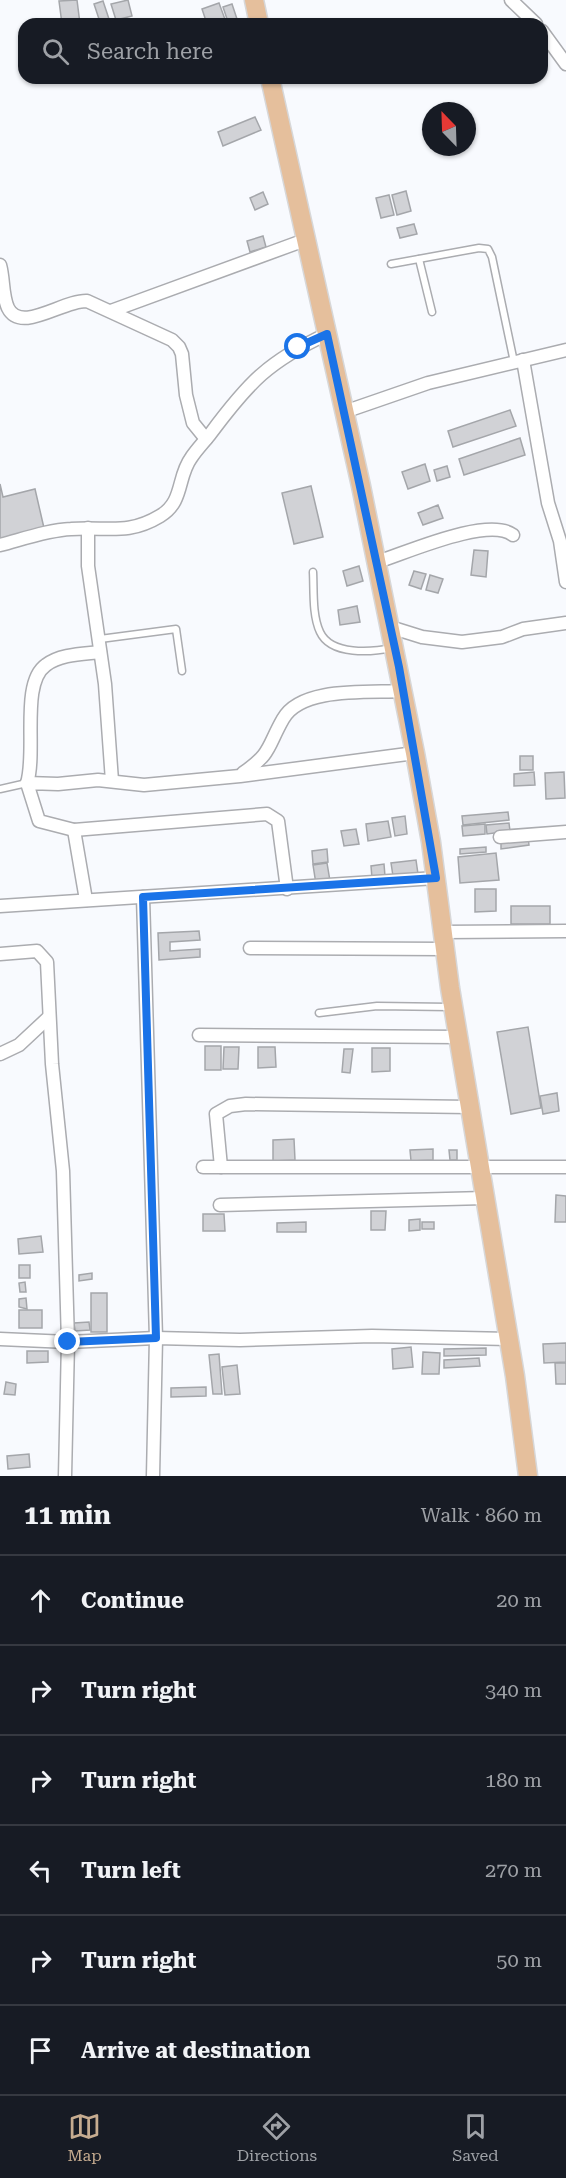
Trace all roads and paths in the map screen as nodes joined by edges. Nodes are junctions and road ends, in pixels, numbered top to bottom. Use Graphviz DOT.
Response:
graph roads {
  1 [pos="254,0"];
  2 [pos="511,0"];
  3 [pos="258,18"];
  4 [pos="530,18"];
  5 [pos="548,39"];
  6 [pos="566,64"];
  7 [pos="271,84"];
  8 [pos="305,240"];
  9 [pos="419,259"];
  10 [pos="391,264"];
  11 [pos="0,265"];
  12 [pos="111,311"];
  13 [pos="432,312"];
  14 [pos="327,334"];
  15 [pos="566,350"];
  16 [pos="518,361"];
  17 [pos="344,412"];
  18 [pos="206,439"];
  19 [pos="87,528"];
  20 [pos="513,536"];
  21 [pos="0,545"];
  22 [pos="377,562"];
  23 [pos="313,572"];
  24 [pos="566,582"];
  25 [pos="566,623"];
  26 [pos="390,627"];
  27 [pos="100,645"];
  28 [pos="395,647"];
  29 [pos="182,671"];
  30 [pos="403,691"];
  31 [pos="415,753"];
  32 [pos="240,776"];
  33 [pos="112,781"];
  34 [pos="27,783"];
  35 [pos="0,789"];
  36 [pos="74,830"];
  37 [pos="566,832"];
  38 [pos="500,837"];
  39 [pos="436,878"];
  40 [pos="287,890"];
  41 [pos="143,897"];
  42 [pos="86,900"];
  43 [pos="0,906"];
  44 [pos="566,931"];
  45 [pos="444,940"];
  46 [pos="250,948"];
  47 [pos="0,954"];
  48 [pos="454,1007"];
  49 [pos="319,1012"];
  50 [pos="49,1017"];
  51 [pos="199,1035"];
  52 [pos="459,1037"];
  53 [pos="0,1054"];
  54 [pos="470,1107"];
  55 [pos="480,1165"];
  56 [pos="203,1167"];
  57 [pos="221,1167"];
  58 [pos="566,1167"];
  59 [pos="485,1198"];
  60 [pos="220,1204"];
  61 [pos="156,1338"];
  62 [pos="0,1339"];
  63 [pos="509,1339"];
  64 [pos="68,1342"];
  65 [pos="65,1476"];
  66 [pos="153,1476"];
  67 [pos="528,1476"];
  1 -- 3 [label="main road"];
  2 -- 4 [label="street"];
  5 -- 6 [label="street"];
  7 -- 8 [label="main road"];
  8 -- 12 [label="street"];
  8 -- 14 [label="main road"];
  9 -- 10 [label="lane"];
  9 -- 13 [label="lane"];
  9 -- 16 [label="lane"];
  11 -- 12 [label="street"];
  12 -- 18 [label="street"];
  14 -- 17 [label="main road"];
  14 -- 18 [label="street"];
  15 -- 16 [label="street"];
  16 -- 17 [label="street"];
  16 -- 24 [label="street"];
  17 -- 22 [label="main road"];
  18 -- 19 [label="street"];
  19 -- 21 [label="street"];
  19 -- 27 [label="street"];
  20 -- 22 [label="street"];
  22 -- 26 [label="main road"];
  23 -- 28 [label="lane"];
  25 -- 26 [label="street"];
  26 -- 28 [label="main road"];
  27 -- 29 [label="lane"];
  27 -- 33 [label="street"];
  27 -- 34 [label="street"];
  28 -- 30 [label="main road"];
  30 -- 31 [label="main road"];
  30 -- 32 [label="street"];
  31 -- 32 [label="street"];
  31 -- 39 [label="main road"];
  32 -- 33 [label="street"];
  33 -- 34 [label="street"];
  34 -- 35 [label="lane"];
  34 -- 36 [label="street"];
  36 -- 40 [label="street"];
  36 -- 42 [label="street"];
  37 -- 38 [label="street"];
  39 -- 40 [label="street"];
  39 -- 45 [label="main road"];
  40 -- 41 [label="street"];
  41 -- 42 [label="street"];
  41 -- 61 [label="street"];
  42 -- 43 [label="street"];
  44 -- 45 [label="street"];
  45 -- 46 [label="street"];
  45 -- 48 [label="main road"];
  47 -- 50 [label="street"];
  48 -- 49 [label="lane"];
  48 -- 52 [label="main road"];
  50 -- 53 [label="street"];
  50 -- 64 [label="street"];
  51 -- 52 [label="street"];
  52 -- 54 [label="main road"];
  54 -- 55 [label="main road"];
  54 -- 57 [label="street"];
  55 -- 57 [label="street"];
  55 -- 58 [label="street"];
  55 -- 59 [label="main road"];
  56 -- 57 [label="street"];
  59 -- 60 [label="street"];
  59 -- 63 [label="main road"];
  61 -- 63 [label="street"];
  61 -- 64 [label="street"];
  61 -- 66 [label="street"];
  62 -- 64 [label="street"];
  63 -- 67 [label="main road"];
  64 -- 65 [label="street"];
}
